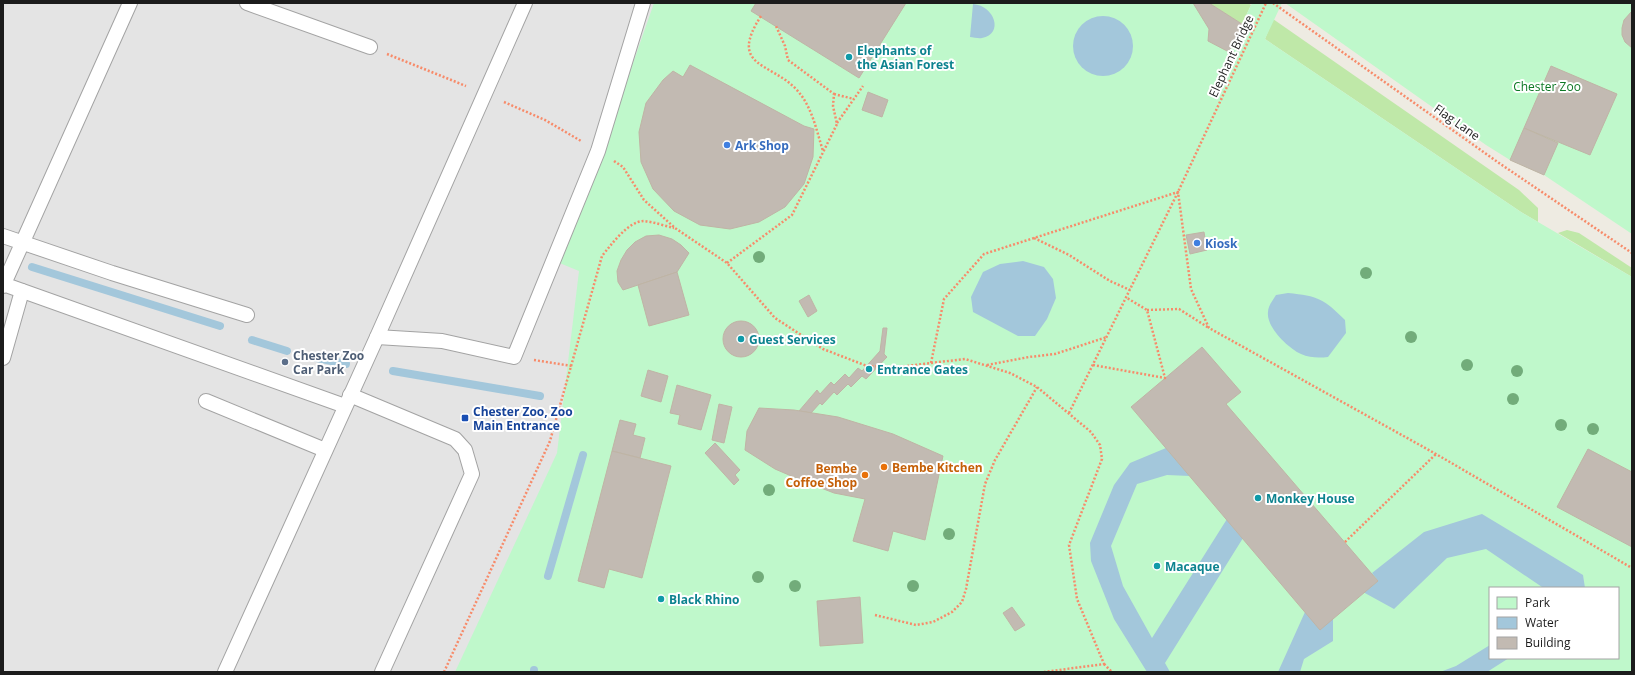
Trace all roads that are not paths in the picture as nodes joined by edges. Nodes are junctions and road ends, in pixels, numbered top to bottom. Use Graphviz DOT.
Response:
graph roads {
  1 [pos="130,3"];
  2 [pos="247,3"];
  3 [pos="525,3"];
  4 [pos="643,3"];
  5 [pos="370,47"];
  6 [pos="3,236"];
  7 [pos="21,243"];
  8 [pos="3,285"];
  9 [pos="22,291"];
  10 [pos="248,315"];
  11 [pos="378,338"];
  12 [pos="3,358"];
  13 [pos="206,401"];
  14 [pos="348,401"];
  15 [pos="325,450"];
  16 [pos="225,672"];
  17 [pos="382,672"];
  1 -- 7 [label="lane"];
  2 -- 5 [label="lane"];
  3 -- 11 [label="lane"];
  4 -- 11 [label="lane"];
  6 -- 7 [label="lane"];
  7 -- 8 [label="lane"];
  7 -- 10 [label="lane"];
  8 -- 9 [label="lane"];
  9 -- 12 [label="lane"];
  9 -- 14 [label="lane"];
  11 -- 14 [label="lane"];
  13 -- 15 [label="lane"];
  14 -- 15 [label="lane"];
  14 -- 17 [label="lane"];
  15 -- 16 [label="lane"];
}
